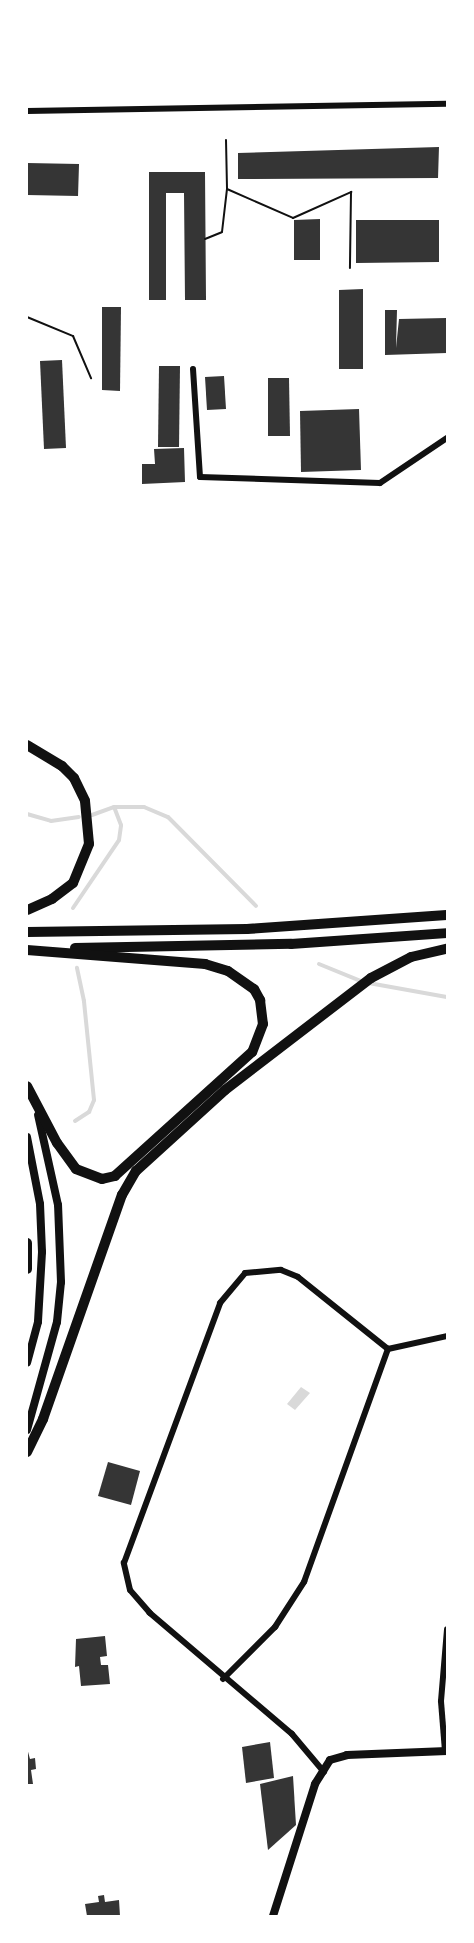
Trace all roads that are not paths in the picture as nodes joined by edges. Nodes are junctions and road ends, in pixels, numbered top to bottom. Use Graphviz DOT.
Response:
graph roads {
  1 [pos="447,104"];
  2 [pos="27,111"];
  3 [pos="193,369"];
  4 [pos="447,438"];
  5 [pos="27,745"];
  6 [pos="27,910"];
  7 [pos="447,915"];
  8 [pos="27,932"];
  9 [pos="447,933"];
  10 [pos="447,949"];
  11 [pos="27,950"];
  12 [pos="27,1086"];
  13 [pos="27,1137"];
  14 [pos="27,1242"];
  15 [pos="27,1269"];
  16 [pos="447,1336"];
  17 [pos="388,1349"];
  18 [pos="27,1363"];
  19 [pos="27,1430"];
  20 [pos="27,1452"];
  21 [pos="447,1629"];
  22 [pos="223,1679"];
  23 [pos="446,1751"];
  24 [pos="324,1772"];
  25 [pos="273,1916"];
  1 -- 2 [label="street"];
  3 -- 4 [label="street"];
  5 -- 6 [label="highway"];
  7 -- 8 [label="highway"];
  9 -- 11 [label="highway"];
  10 -- 20 [label="highway"];
  11 -- 12 [label="highway"];
  12 -- 19 [label="main road"];
  13 -- 18 [label="main road"];
  14 -- 15 [label="highway"];
  16 -- 17 [label="street"];
  17 -- 22 [label="street"];
  17 -- 22 [label="street"];
  21 -- 23 [label="street"];
  22 -- 24 [label="street"];
  23 -- 24 [label="street"];
  24 -- 25 [label="street"];
}
